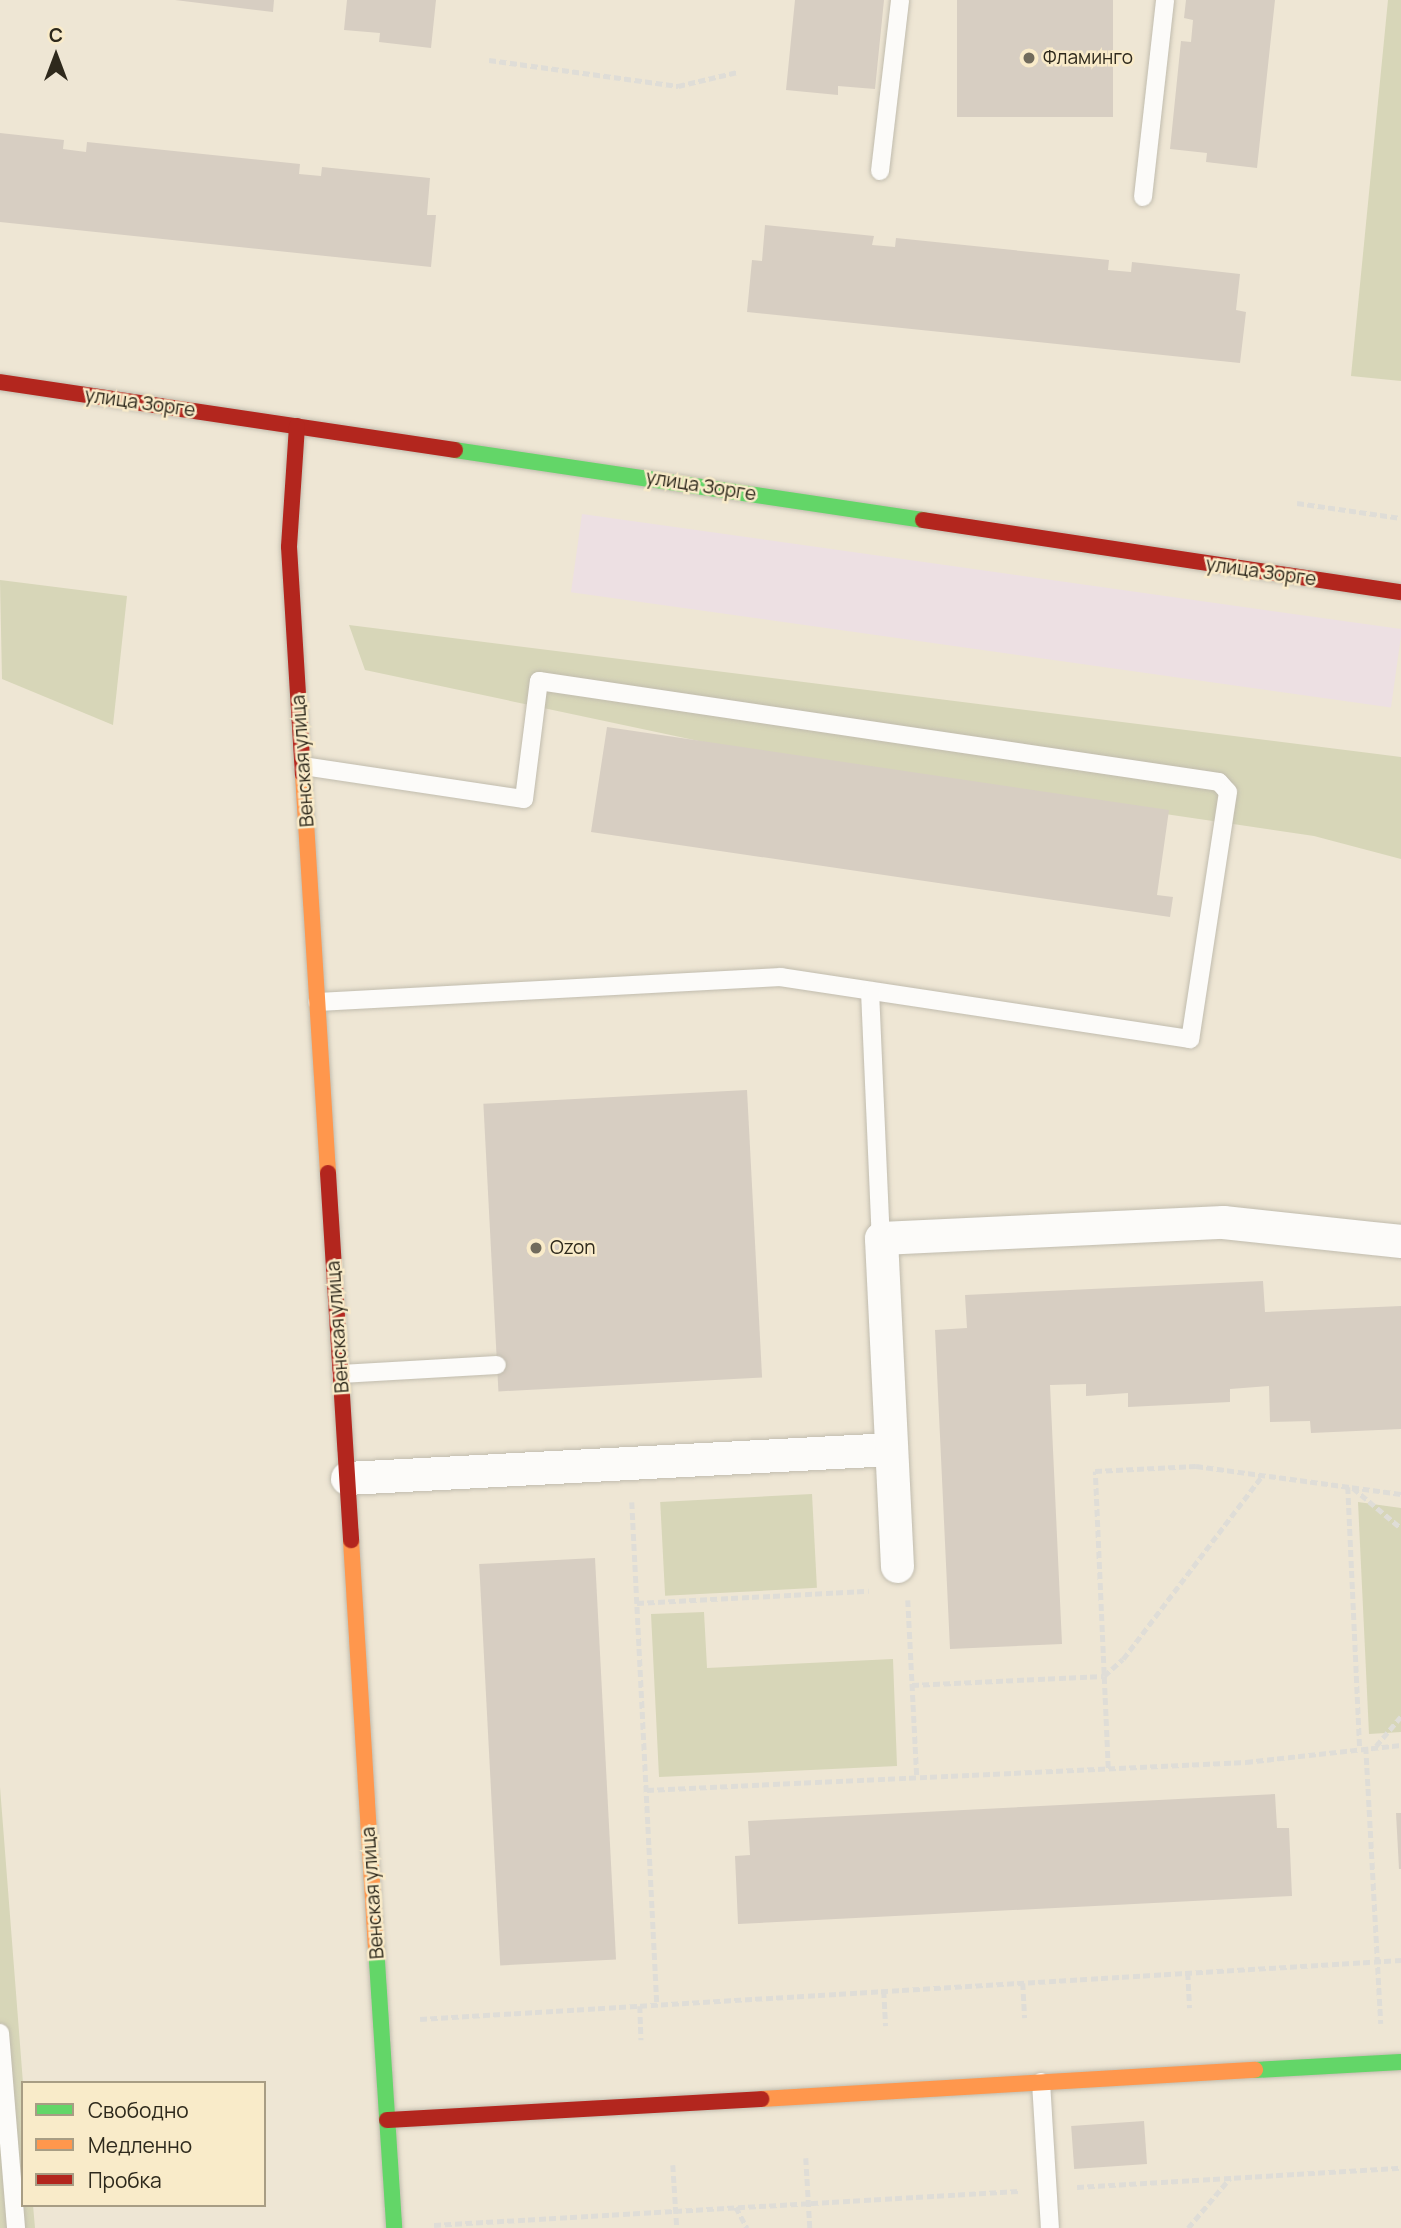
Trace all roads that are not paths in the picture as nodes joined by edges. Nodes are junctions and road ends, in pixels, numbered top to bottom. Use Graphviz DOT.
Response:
graph roads {
  1 [pos="900,0"];
  2 [pos="1165,0"];
  3 [pos="880,171"];
  4 [pos="1143,197"];
  5 [pos="0,382"];
  6 [pos="297,426"];
  7 [pos="1401,592"];
  8 [pos="303,766"];
  9 [pos="870,992"];
  10 [pos="318,1002"];
  11 [pos="881,1238"];
  12 [pos="1401,1241"];
  13 [pos="497,1365"];
  14 [pos="341,1374"];
  15 [pos="891,1449"];
  16 [pos="347,1478"];
  17 [pos="902,1578"];
  18 [pos="0,2033"];
  19 [pos="1401,2062"];
  20 [pos="1041,2082"];
  21 [pos="387,2120"];
  22 [pos="16,2228"];
  23 [pos="394,2228"];
  24 [pos="1050,2228"];
  1 -- 3 [label="lane"];
  2 -- 4 [label="lane"];
  5 -- 6 [label="street, улица Зорге"];
  6 -- 7 [label="street, улица Зорге"];
  6 -- 8 [label="street, Венская улица"];
  8 -- 9 [label="lane"];
  8 -- 10 [label="street, Венская улица"];
  9 -- 10 [label="lane"];
  9 -- 11 [label="lane"];
  10 -- 14 [label="street, Венская улица"];
  11 -- 12 [label="street"];
  11 -- 15 [label="street"];
  13 -- 14 [label="lane"];
  14 -- 16 [label="street, Венская улица"];
  15 -- 16 [label="street"];
  15 -- 17 [label="street"];
  16 -- 21 [label="street, Венская улица"];
  18 -- 22 [label="lane"];
  19 -- 20 [label="street"];
  20 -- 21 [label="street"];
  20 -- 24 [label="lane"];
  21 -- 23 [label="street, Венская улица"];
}
